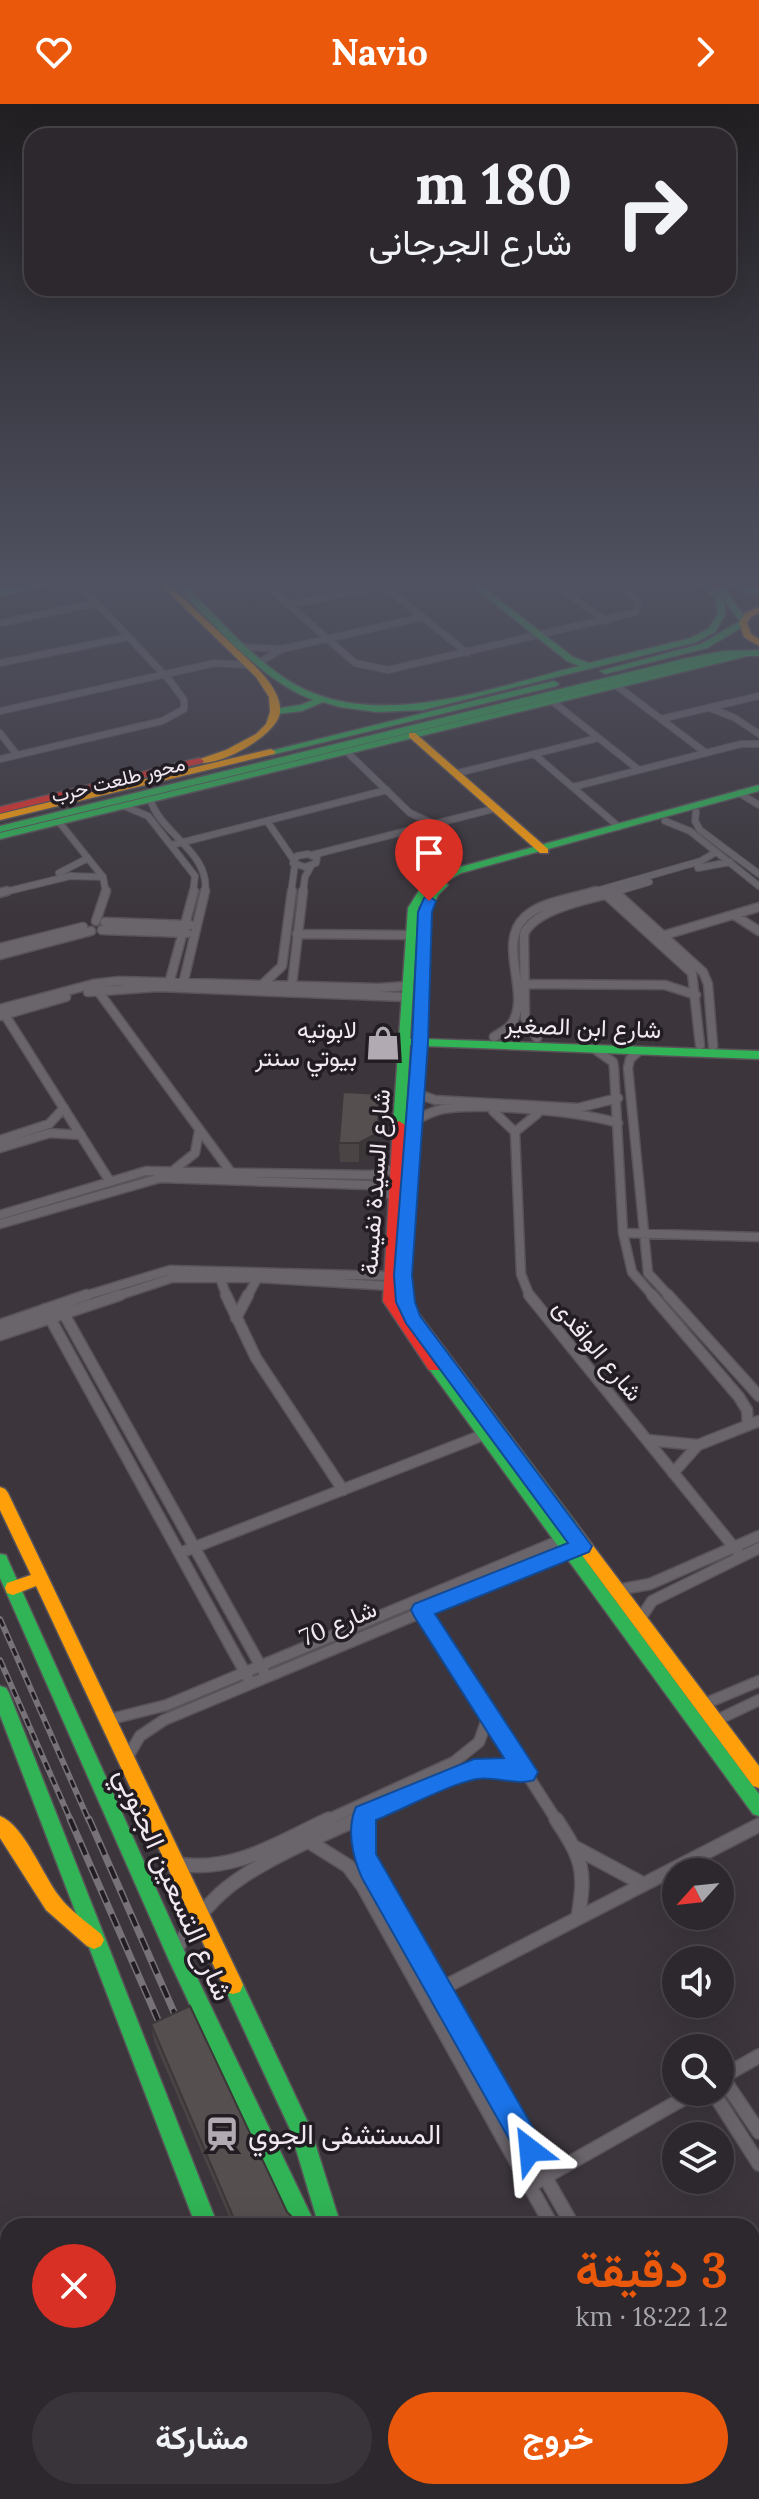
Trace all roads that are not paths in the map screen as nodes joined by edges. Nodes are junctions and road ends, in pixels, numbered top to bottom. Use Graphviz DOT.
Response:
graph roads {
  1 [pos="81,693"];
  2 [pos="178,693"];
  3 [pos="271,693"];
  4 [pos="303,693"];
  5 [pos="507,693"];
  6 [pos="528,693"];
  7 [pos="554,693"];
  8 [pos="586,693"];
  9 [pos="626,693"];
  10 [pos="580,694"];
  11 [pos="759,696"];
  12 [pos="321,700"];
  13 [pos="552,701"];
  14 [pos="730,703"];
  15 [pos="710,708"];
  16 [pos="0,711"];
  17 [pos="277,711"];
  18 [pos="735,718"];
  19 [pos="661,719"];
  20 [pos="423,722"];
  21 [pos="0,733"];
  22 [pos="757,733"];
  23 [pos="598,738"];
  24 [pos="346,743"];
  25 [pos="741,744"];
  26 [pos="759,744"];
  27 [pos="321,745"];
  28 [pos="706,753"];
  29 [pos="534,754"];
  30 [pos="17,755"];
  31 [pos="0,759"];
  32 [pos="219,760"];
  33 [pos="639,770"];
  34 [pos="463,772"];
  35 [pos="199,784"];
  36 [pos="573,787"];
  37 [pos="387,790"];
  38 [pos="754,795"];
  39 [pos="150,799"];
  40 [pos="47,802"];
  41 [pos="122,803"];
  42 [pos="497,808"];
  43 [pos="0,810"];
  44 [pos="696,812"];
  45 [pos="410,813"];
  46 [pos="0,817"];
  47 [pos="267,821"];
  48 [pos="665,821"];
  49 [pos="59,822"];
  50 [pos="437,824"];
  51 [pos="619,827"];
  52 [pos="0,829"];
  53 [pos="409,832"];
  54 [pos="0,836"];
  55 [pos="182,842"];
  56 [pos="283,844"];
  57 [pos="172,845"];
  58 [pos="548,848"];
  59 [pos="716,852"];
  60 [pos="88,858"];
  61 [pos="311,859"];
  62 [pos="294,861"];
  63 [pos="730,862"];
  64 [pos="759,874"];
  65 [pos="103,877"];
  66 [pos="759,886"];
  67 [pos="0,891"];
  68 [pos="608,891"];
  69 [pos="759,907"];
  70 [pos="747,911"];
  71 [pos="734,915"];
  72 [pos="759,921"];
  73 [pos="101,924"];
  74 [pos="88,929"];
  75 [pos="184,929"];
  76 [pos="196,929"];
  77 [pos="759,931"];
  78 [pos="297,934"];
  79 [pos="409,935"];
  80 [pos="665,935"];
  81 [pos="0,948"];
  82 [pos="0,955"];
  83 [pos="692,973"];
  84 [pos="170,980"];
  85 [pos="184,980"];
  86 [pos="263,984"];
  87 [pos="524,984"];
  88 [pos="292,985"];
  89 [pos="665,985"];
  90 [pos="95,987"];
  91 [pos="708,989"];
  92 [pos="406,991"];
  93 [pos="695,991"];
  94 [pos="2,1013"];
  95 [pos="521,1018"];
  96 [pos="413,1037"];
  97 [pos="494,1037"];
  98 [pos="537,1038"];
  99 [pos="706,1045"];
  100 [pos="759,1047"];
  101 [pos="596,1050"];
  102 [pos="639,1051"];
  103 [pos="759,1055"];
  104 [pos="415,1093"];
  105 [pos="618,1098"];
  106 [pos="460,1106"];
  107 [pos="64,1108"];
  108 [pos="493,1111"];
  109 [pos="578,1111"];
  110 [pos="538,1113"];
  111 [pos="414,1121"];
  112 [pos="618,1123"];
  113 [pos="199,1131"];
  114 [pos="515,1132"];
  115 [pos="81,1135"];
  116 [pos="0,1140"];
  117 [pos="0,1148"];
  118 [pos="175,1169"];
  119 [pos="395,1169"];
  120 [pos="230,1171"];
  121 [pos="109,1180"];
  122 [pos="393,1197"];
  123 [pos="0,1215"];
  124 [pos="0,1224"];
  125 [pos="623,1233"];
  126 [pos="643,1233"];
  127 [pos="759,1237"];
  128 [pos="219,1273"];
  129 [pos="260,1275"];
  130 [pos="396,1281"];
  131 [pos="62,1309"];
  132 [pos="48,1314"];
  133 [pos="236,1318"];
  134 [pos="0,1325"];
  135 [pos="0,1335"];
  136 [pos="759,1396"];
  137 [pos="759,1421"];
  138 [pos="748,1425"];
  139 [pos="483,1435"];
  140 [pos="647,1440"];
  141 [pos="698,1445"];
  142 [pos="673,1473"];
  143 [pos="343,1490"];
  144 [pos="0,1493"];
  145 [pos="759,1536"];
  146 [pos="570,1543"];
  147 [pos="196,1547"];
  148 [pos="733,1547"];
  149 [pos="759,1548"];
  150 [pos="180,1553"];
  151 [pos="741,1556"];
  152 [pos="0,1560"];
  153 [pos="40,1578"];
  154 [pos="13,1588"];
  155 [pos="616,1589"];
  156 [pos="419,1606"];
  157 [pos="639,1621"];
  158 [pos="264,1671"];
  159 [pos="248,1678"];
  160 [pos="759,1681"];
  161 [pos="0,1693"];
  162 [pos="759,1700"];
  163 [pos="702,1705"];
  164 [pos="489,1714"];
  165 [pos="107,1720"];
  166 [pos="715,1721"];
  167 [pos="126,1760"];
  168 [pos="526,1772"];
  169 [pos="759,1780"];
  170 [pos="759,1808"];
  171 [pos="362,1810"];
  172 [pos="0,1824"];
  173 [pos="759,1825"];
  174 [pos="308,1841"];
  175 [pos="574,1847"];
  176 [pos="176,1864"];
  177 [pos="643,1884"];
  178 [pos="200,1914"];
  179 [pos="578,1918"];
  180 [pos="97,1942"];
  181 [pos="175,1952"];
  182 [pos="440,1990"];
  183 [pos="425,1997"];
  184 [pos="759,2056"];
  185 [pos="734,2070"];
  186 [pos="734,2096"];
  187 [pos="670,2106"];
  188 [pos="722,2106"];
  189 [pos="759,2132"];
  190 [pos="759,2164"];
  191 [pos="545,2177"];
  192 [pos="529,2186"];
  193 [pos="204,2218"];
  194 [pos="301,2218"];
  195 [pos="328,2218"];
  196 [pos="547,2218"];
  197 [pos="568,2218"];
  1 -- 16 [label="street"];
  2 -- 30 [label="street"];
  3 -- 17 [label="main road"];
  4 -- 12 [label="main road"];
  5 -- 20 [label="main road"];
  6 -- 20 [label="main road, محور طلعت حرب"];
  7 -- 20 [label="main road, محور طلعت حرب"];
  8 -- 10 [label="main road"];
  9 -- 19 [label="street"];
  10 -- 13 [label="main road"];
  11 -- 14 [label="street"];
  12 -- 17 [label="main road"];
  12 -- 20 [label="main road"];
  13 -- 20 [label="main road"];
  13 -- 23 [label="street"];
  14 -- 15 [label="street"];
  14 -- 18 [label="street"];
  15 -- 18 [label="street"];
  15 -- 19 [label="street"];
  17 -- 32 [label="main road"];
  18 -- 22 [label="street"];
  19 -- 28 [label="street"];
  20 -- 24 [label="main road, محور طلعت حرب"];
  20 -- 34 [label="main road"];
  21 -- 30 [label="street"];
  22 -- 25 [label="street"];
  23 -- 29 [label="street"];
  23 -- 33 [label="street"];
  24 -- 27 [label="main road, محور طلعت حرب"];
  24 -- 35 [label="main road"];
  24 -- 37 [label="street"];
  25 -- 26 [label="street"];
  25 -- 28 [label="street"];
  27 -- 32 [label="main road, محور طلعت حرب"];
  27 -- 35 [label="main road, محور طلعت حرب"];
  28 -- 33 [label="street"];
  29 -- 34 [label="street"];
  29 -- 36 [label="street"];
  30 -- 31 [label="street"];
  32 -- 40 [label="main road"];
  33 -- 36 [label="street"];
  34 -- 42 [label="main road"];
  34 -- 58 [label="main road"];
  35 -- 39 [label="main road"];
  35 -- 41 [label="main road, محور طلعت حرب"];
  36 -- 51 [label="street"];
  37 -- 45 [label="street"];
  37 -- 47 [label="street"];
  38 -- 44 [label="main road, شارع السيدة نفيسة"];
  38 -- 51 [label="main road, شارع السيدة نفيسة"];
  39 -- 41 [label="main road"];
  39 -- 55 [label="street"];
  40 -- 43 [label="main road"];
  40 -- 46 [label="main road, محور طلعت حرب"];
  41 -- 49 [label="main road"];
  41 -- 52 [label="main road, محور طلعت حرب"];
  41 -- 57 [label="street"];
  42 -- 50 [label="street"];
  42 -- 58 [label="main road"];
  44 -- 48 [label="main road, شارع السيدة نفيسة"];
  44 -- 64 [label="street"];
  45 -- 50 [label="street"];
  45 -- 53 [label="street"];
  47 -- 55 [label="street"];
  47 -- 56 [label="street"];
  48 -- 58 [label="main road, شارع السيدة نفيسة"];
  48 -- 59 [label="street"];
  49 -- 54 [label="main road"];
  49 -- 60 [label="street"];
  50 -- 53 [label="street"];
  51 -- 58 [label="main road, شارع السيدة نفيسة"];
  53 -- 61 [label="street"];
  55 -- 57 [label="street"];
  55 -- 76 [label="street"];
  56 -- 61 [label="street"];
  56 -- 62 [label="street"];
  57 -- 75 [label="street"];
  58 -- 79 [label="main road, شارع السيدة نفيسة"];
  58 -- 96 [label="main road, شارع السيدة نفيسة"];
  59 -- 63 [label="street"];
  59 -- 68 [label="street"];
  60 -- 65 [label="street"];
  60 -- 67 [label="street"];
  61 -- 62 [label="street"];
  61 -- 62 [label="street"];
  61 -- 78 [label="street"];
  62 -- 86 [label="street"];
  63 -- 66 [label="street"];
  63 -- 68 [label="street"];
  65 -- 67 [label="street"];
  65 -- 73 [label="street"];
  68 -- 80 [label="street"];
  68 -- 83 [label="street"];
  68 -- 87 [label="street"];
  68 -- 95 [label="street"];
  69 -- 70 [label="street"];
  70 -- 71 [label="street"];
  70 -- 72 [label="street"];
  71 -- 77 [label="street"];
  71 -- 80 [label="street"];
  73 -- 74 [label="street"];
  73 -- 75 [label="street"];
  74 -- 81 [label="street"];
  74 -- 82 [label="street"];
  75 -- 76 [label="street"];
  75 -- 84 [label="street"];
  76 -- 85 [label="street"];
  78 -- 79 [label="street"];
  78 -- 88 [label="street"];
  79 -- 92 [label="main road, شارع السيدة نفيسة"];
  80 -- 91 [label="street"];
  83 -- 89 [label="street"];
  83 -- 93 [label="street"];
  84 -- 85 [label="street"];
  84 -- 90 [label="street"];
  85 -- 86 [label="street"];
  86 -- 88 [label="street"];
  87 -- 89 [label="street"];
  87 -- 95 [label="street"];
  88 -- 92 [label="street"];
  89 -- 93 [label="street"];
  90 -- 92 [label="street"];
  90 -- 94 [label="street"];
  90 -- 113 [label="street"];
  91 -- 93 [label="street"];
  91 -- 99 [label="street"];
  92 -- 96 [label="main road, شارع السيدة نفيسة"];
  93 -- 99 [label="street"];
  94 -- 107 [label="street"];
  95 -- 97 [label="street"];
  95 -- 98 [label="street"];
  96 -- 97 [label="main road, شارع ابن الصغير"];
  96 -- 101 [label="main road, شارع ابن الصغير"];
  96 -- 104 [label="main road, شارع السيدة نفيسة"];
  96 -- 119 [label="main road, شارع السيدة نفيسة"];
  97 -- 98 [label="main road, شارع ابن الصغير"];
  98 -- 99 [label="main road, شارع ابن الصغير"];
  99 -- 100 [label="main road, شارع ابن الصغير"];
  101 -- 102 [label="main road, شارع ابن الصغير"];
  101 -- 105 [label="street"];
  102 -- 103 [label="main road, شارع ابن الصغير"];
  102 -- 126 [label="street"];
  104 -- 106 [label="street"];
  104 -- 111 [label="main road, شارع السيدة نفيسة"];
  105 -- 109 [label="street"];
  105 -- 112 [label="street"];
  106 -- 108 [label="street"];
  106 -- 109 [label="street"];
  106 -- 111 [label="street"];
  107 -- 115 [label="street"];
  107 -- 116 [label="street"];
  108 -- 110 [label="street"];
  108 -- 114 [label="street"];
  109 -- 110 [label="street"];
  109 -- 112 [label="street"];
  110 -- 114 [label="street"];
  111 -- 130 [label="main road, شارع السيدة نفيسة"];
  112 -- 125 [label="street"];
  113 -- 118 [label="street"];
  113 -- 120 [label="street"];
  114 -- 140 [label="street, شارع الواقدى"];
  115 -- 117 [label="street"];
  115 -- 121 [label="street"];
  118 -- 120 [label="street"];
  118 -- 121 [label="street"];
  119 -- 120 [label="street"];
  119 -- 122 [label="main road, شارع السيدة نفيسة"];
  121 -- 123 [label="street"];
  122 -- 124 [label="street"];
  122 -- 130 [label="main road, شارع السيدة نفيسة"];
  125 -- 126 [label="street"];
  125 -- 138 [label="street"];
  126 -- 127 [label="street"];
  126 -- 136 [label="street"];
  128 -- 129 [label="street"];
  128 -- 131 [label="street"];
  128 -- 133 [label="street"];
  129 -- 130 [label="street"];
  129 -- 133 [label="street"];
  130 -- 139 [label="main road, شارع السيدة نفيسة"];
  130 -- 146 [label="main road, شارع السيدة نفيسة"];
  131 -- 132 [label="street"];
  131 -- 147 [label="street"];
  132 -- 134 [label="street"];
  132 -- 135 [label="street"];
  132 -- 150 [label="street"];
  133 -- 143 [label="street"];
  137 -- 138 [label="street"];
  138 -- 141 [label="street"];
  139 -- 143 [label="street"];
  139 -- 146 [label="main road, شارع السيدة نفيسة"];
  140 -- 141 [label="street"];
  140 -- 142 [label="street, شارع الواقدى"];
  141 -- 142 [label="street"];
  142 -- 148 [label="street, شارع الواقدى"];
  143 -- 147 [label="street"];
  144 -- 153 [label="main road"];
  145 -- 148 [label="street"];
  146 -- 155 [label="main road, شارع السيدة نفيسة"];
  146 -- 156 [label="street, شارع 70"];
  146 -- 170 [label="main road, شارع السيدة نفيسة"];
  147 -- 150 [label="street"];
  147 -- 158 [label="street"];
  148 -- 151 [label="street, شارع الواقدى"];
  148 -- 155 [label="street"];
  149 -- 151 [label="street"];
  150 -- 159 [label="street"];
  151 -- 157 [label="street"];
  152 -- 154 [label="main road, شارع التسعين الجنوبي"];
  153 -- 154 [label="main road"];
  153 -- 165 [label="main road"];
  154 -- 181 [label="main road, شارع التسعين الجنوبي"];
  155 -- 157 [label="main road, شارع السيدة نفيسة"];
  156 -- 158 [label="street, شارع 70"];
  156 -- 164 [label="street"];
  157 -- 163 [label="main road, شارع السيدة نفيسة"];
  158 -- 159 [label="street, شارع 70"];
  159 -- 165 [label="street, شارع 70"];
  159 -- 167 [label="street, شارع 70"];
  160 -- 163 [label="street"];
  161 -- 180 [label="main road"];
  162 -- 166 [label="street"];
  163 -- 166 [label="main road, شارع السيدة نفيسة"];
  164 -- 168 [label="street"];
  164 -- 171 [label="street"];
  165 -- 167 [label="main road"];
  166 -- 169 [label="main road, شارع السيدة نفيسة"];
  167 -- 176 [label="main road"];
  168 -- 171 [label="street"];
  168 -- 175 [label="street"];
  171 -- 174 [label="street"];
  171 -- 176 [label="street"];
  171 -- 182 [label="street"];
  172 -- 180 [label="main road"];
  173 -- 177 [label="street"];
  174 -- 178 [label="street"];
  174 -- 183 [label="street"];
  175 -- 177 [label="street"];
  175 -- 179 [label="street"];
  176 -- 178 [label="main road"];
  177 -- 179 [label="street"];
  178 -- 181 [label="street"];
  178 -- 195 [label="main road"];
  179 -- 182 [label="street"];
  180 -- 193 [label="main road"];
  181 -- 194 [label="main road, شارع التسعين الجنوبي"];
  182 -- 183 [label="street"];
  182 -- 191 [label="street"];
  183 -- 192 [label="street"];
  184 -- 185 [label="street"];
  186 -- 189 [label="street"];
  187 -- 191 [label="street"];
  188 -- 190 [label="street"];
  191 -- 192 [label="street"];
  191 -- 197 [label="street"];
  192 -- 196 [label="street"];
}
